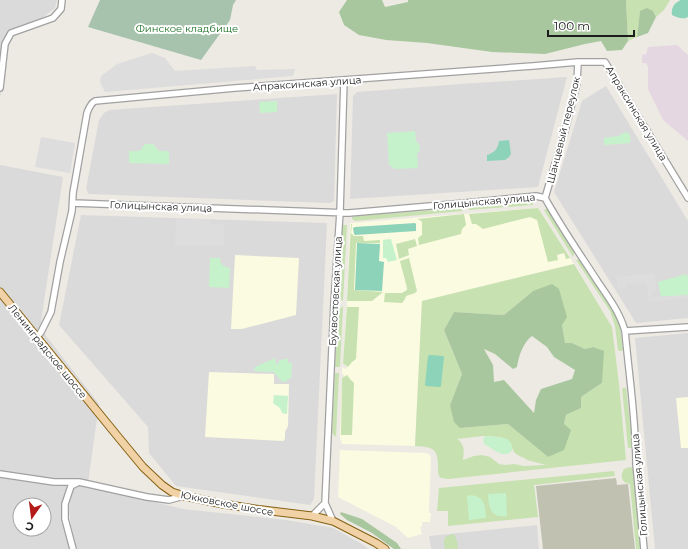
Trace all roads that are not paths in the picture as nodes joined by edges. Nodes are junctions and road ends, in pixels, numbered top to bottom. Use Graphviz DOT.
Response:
graph roads {
  1 [pos="62,0"];
  2 [pos="578,62"];
  3 [pos="344,80"];
  4 [pos="0,87"];
  5 [pos="545,198"];
  6 [pos="688,198"];
  7 [pos="73,202"];
  8 [pos="340,212"];
  9 [pos="0,292"];
  10 [pos="688,327"];
  11 [pos="625,331"];
  12 [pos="37,336"];
  13 [pos="96,410"];
  14 [pos="0,474"];
  15 [pos="78,482"];
  16 [pos="184,496"];
  17 [pos="325,503"];
  18 [pos="312,516"];
  19 [pos="333,521"];
  20 [pos="72,549"];
  21 [pos="385,549"];
  22 [pos="644,549"];
  1 -- 4 [label="street"];
  2 -- 3 [label="street, Апраксинская улица"];
  2 -- 5 [label="street, Шанцевый переулок"];
  2 -- 6 [label="street, Апраксинская улица"];
  3 -- 7 [label="street, Апраксинская улица"];
  3 -- 8 [label="street, Бухвостовская улица"];
  5 -- 8 [label="street, Голицынская улица"];
  5 -- 11 [label="street, Голицынская улица"];
  7 -- 8 [label="street, Голицынская улица"];
  7 -- 12 [label="street, Апраксинская улица"];
  8 -- 17 [label="street, Бухвостовская улица"];
  9 -- 12 [label="main road, Ленинградское шоссе"];
  10 -- 11 [label="street"];
  11 -- 22 [label="street, Голицынская улица"];
  12 -- 13 [label="main road, Ленинградское шоссе"];
  13 -- 16 [label="main road, Юкковское шоссе"];
  14 -- 15 [label="street"];
  15 -- 16 [label="street"];
  15 -- 20 [label="street"];
  16 -- 18 [label="main road, Юкковское шоссе"];
  17 -- 18 [label="street"];
  17 -- 19 [label="street, Бухвостовская улица"];
  18 -- 19 [label="main road, Юкковское шоссе"];
  19 -- 21 [label="main road, Юкковское шоссе"];
}
